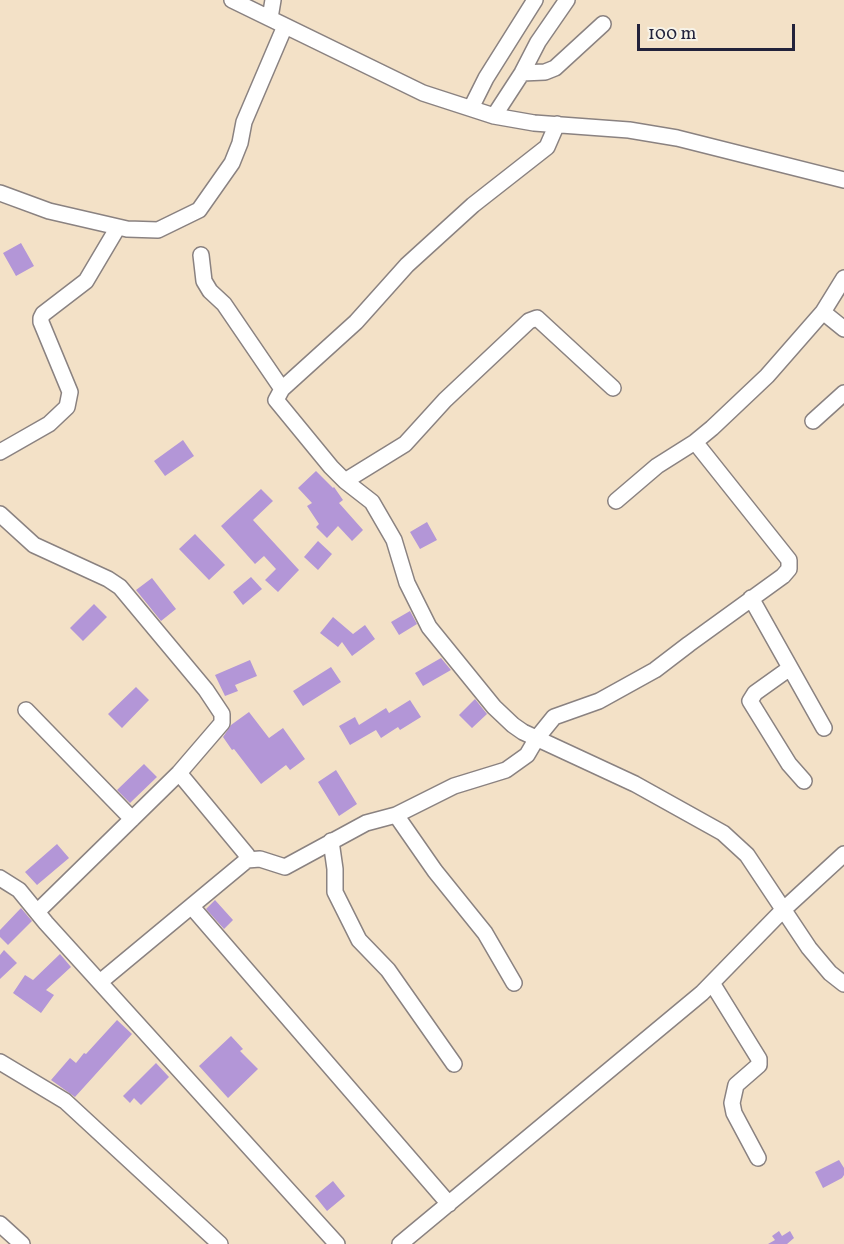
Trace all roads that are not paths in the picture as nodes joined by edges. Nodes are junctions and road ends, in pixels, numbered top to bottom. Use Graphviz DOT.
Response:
graph roads {
  1 [pos="232,0"];
  2 [pos="273,0"];
  3 [pos="535,0"];
  4 [pos="567,0"];
  5 [pos="270,18"];
  6 [pos="603,24"];
  7 [pos="285,26"];
  8 [pos="522,73"];
  9 [pos="471,108"];
  10 [pos="494,116"];
  11 [pos="557,124"];
  12 [pos="844,180"];
  13 [pos="0,193"];
  14 [pos="118,227"];
  15 [pos="201,255"];
  16 [pos="844,278"];
  17 [pos="823,312"];
  18 [pos="844,329"];
  19 [pos="613,388"];
  20 [pos="282,389"];
  21 [pos="844,393"];
  22 [pos="813,421"];
  23 [pos="695,442"];
  24 [pos="0,452"];
  25 [pos="345,481"];
  26 [pos="616,501"];
  27 [pos="0,514"];
  28 [pos="751,598"];
  29 [pos="790,668"];
  30 [pos="26,710"];
  31 [pos="824,728"];
  32 [pos="537,738"];
  33 [pos="179,773"];
  34 [pos="804,781"];
  35 [pos="396,815"];
  36 [pos="132,819"];
  37 [pos="330,841"];
  38 [pos="844,854"];
  39 [pos="247,860"];
  40 [pos="0,878"];
  41 [pos="192,907"];
  42 [pos="783,910"];
  43 [pos="38,911"];
  44 [pos="100,982"];
  45 [pos="514,983"];
  46 [pos="712,983"];
  47 [pos="844,984"];
  48 [pos="0,1062"];
  49 [pos="454,1064"];
  50 [pos="758,1158"];
  51 [pos="448,1204"];
  52 [pos="0,1224"];
  53 [pos="22,1244"];
  54 [pos="220,1244"];
  55 [pos="337,1244"];
  56 [pos="400,1244"];
  1 -- 5 [label="street"];
  2 -- 5 [label="street"];
  3 -- 9 [label="street"];
  4 -- 8 [label="street"];
  5 -- 7 [label="street"];
  6 -- 8 [label="street"];
  7 -- 9 [label="street"];
  7 -- 14 [label="street"];
  8 -- 10 [label="street"];
  9 -- 10 [label="street"];
  10 -- 11 [label="street"];
  11 -- 12 [label="street"];
  11 -- 20 [label="street"];
  13 -- 14 [label="street"];
  14 -- 24 [label="street"];
  15 -- 20 [label="street"];
  16 -- 17 [label="street"];
  17 -- 18 [label="street"];
  17 -- 23 [label="street"];
  19 -- 25 [label="street"];
  20 -- 25 [label="street"];
  21 -- 22 [label="street"];
  23 -- 26 [label="street"];
  23 -- 28 [label="street"];
  25 -- 32 [label="street"];
  27 -- 33 [label="street"];
  28 -- 29 [label="street"];
  28 -- 32 [label="street"];
  29 -- 31 [label="street"];
  29 -- 34 [label="street"];
  30 -- 36 [label="street"];
  32 -- 35 [label="street"];
  32 -- 42 [label="street"];
  33 -- 36 [label="street"];
  33 -- 39 [label="street"];
  35 -- 37 [label="street"];
  35 -- 45 [label="street"];
  36 -- 43 [label="street"];
  37 -- 39 [label="street"];
  37 -- 49 [label="street"];
  38 -- 42 [label="street"];
  39 -- 41 [label="street"];
  40 -- 43 [label="street"];
  41 -- 44 [label="street"];
  41 -- 51 [label="street"];
  42 -- 46 [label="street"];
  42 -- 47 [label="street"];
  43 -- 44 [label="street"];
  44 -- 55 [label="street"];
  46 -- 50 [label="street"];
  46 -- 51 [label="street"];
  48 -- 54 [label="street"];
  51 -- 56 [label="street"];
  52 -- 53 [label="street"];
}
